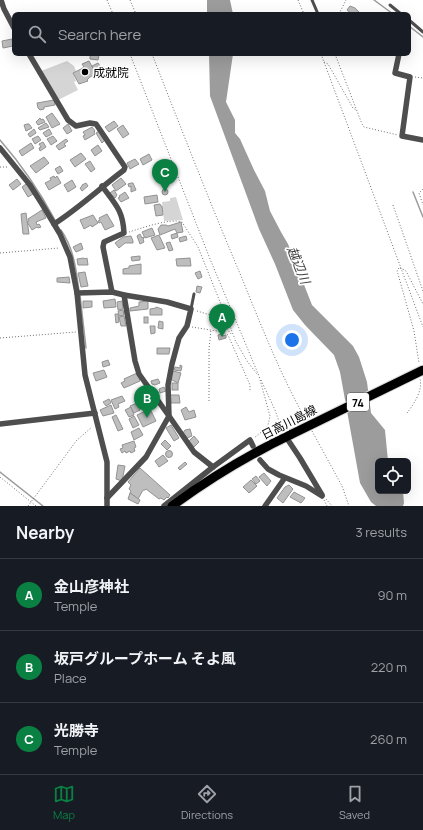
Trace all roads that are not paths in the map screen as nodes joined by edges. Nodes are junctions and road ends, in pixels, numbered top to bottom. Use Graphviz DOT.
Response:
graph roads {
  1 [pos="1,0"];
  2 [pos="312,0"];
  3 [pos="390,4"];
  4 [pos="2,9"];
  5 [pos="317,12"];
  6 [pos="399,12"];
  7 [pos="411,22"];
  8 [pos="12,25"];
  9 [pos="423,32"];
  10 [pos="30,56"];
  11 [pos="399,56"];
  12 [pos="423,140"];
  13 [pos="0,148"];
  14 [pos="102,186"];
  15 [pos="56,223"];
  16 [pos="112,292"];
  17 [pos="77,293"];
  18 [pos="194,294"];
  19 [pos="124,295"];
  20 [pos="190,309"];
  21 [pos="421,370"];
  22 [pos="95,413"];
  23 [pos="169,416"];
  24 [pos="0,424"];
  25 [pos="289,436"];
  26 [pos="253,446"];
  27 [pos="260,460"];
  28 [pos="213,467"];
  29 [pos="284,479"];
  30 [pos="108,498"];
  31 [pos="107,506"];
  32 [pos="164,506"];
  33 [pos="172,506"];
  34 [pos="265,506"];
  1 -- 4 [label="street"];
  2 -- 5 [label="lane"];
  3 -- 6 [label="lane"];
  4 -- 8 [label="street"];
  7 -- 9 [label="lane"];
  10 -- 14 [label="street"];
  11 -- 12 [label="street"];
  13 -- 15 [label="street"];
  14 -- 15 [label="street"];
  14 -- 16 [label="street"];
  15 -- 17 [label="street"];
  16 -- 17 [label="street"];
  16 -- 19 [label="street"];
  17 -- 22 [label="street"];
  18 -- 20 [label="lane"];
  19 -- 20 [label="street"];
  19 -- 23 [label="street"];
  20 -- 23 [label="street"];
  21 -- 25 [label="main road, 日高川島線 / 74, bridge"];
  22 -- 24 [label="street"];
  22 -- 30 [label="street"];
  23 -- 28 [label="street"];
  23 -- 30 [label="street"];
  25 -- 29 [label="street"];
  25 -- 33 [label="main road, 日高川島線 / 74"];
  26 -- 28 [label="street"];
  27 -- 29 [label="street"];
  28 -- 32 [label="street"];
  29 -- 34 [label="street"];
  30 -- 31 [label="street"];
}
